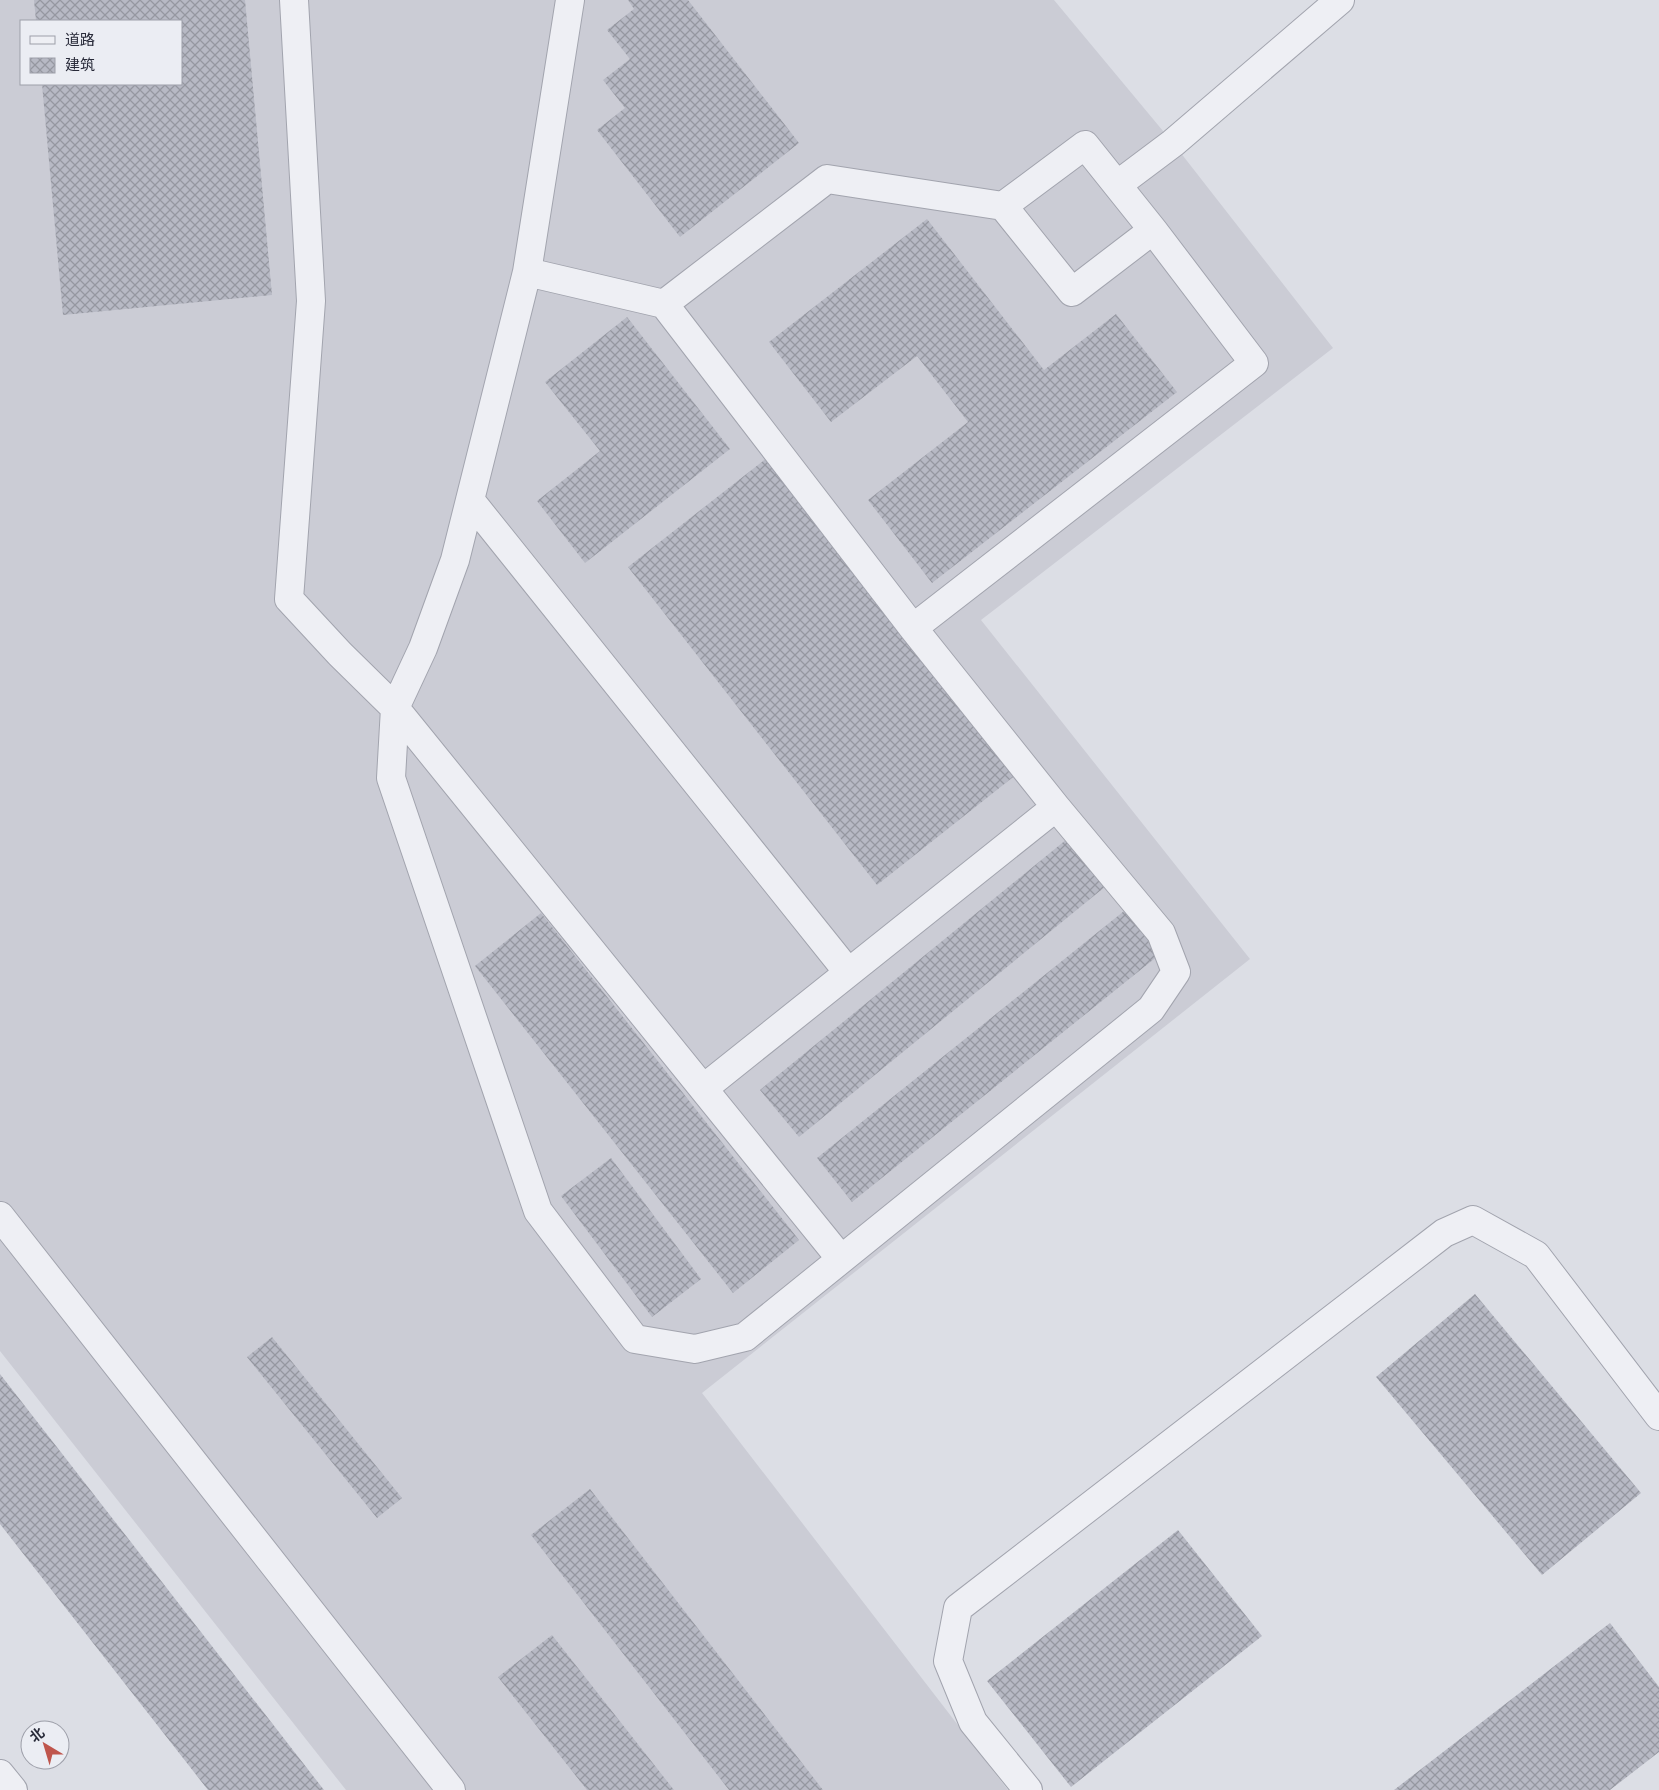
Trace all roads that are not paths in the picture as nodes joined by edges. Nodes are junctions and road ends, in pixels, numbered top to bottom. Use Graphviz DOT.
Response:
graph roads {
  1 [pos="294,0"];
  2 [pos="570,0"];
  3 [pos="1340,0"];
  4 [pos="1118,185"];
  5 [pos="1004,206"];
  6 [pos="1153,230"];
  7 [pos="527,272"];
  8 [pos="664,304"];
  9 [pos="470,500"];
  10 [pos="913,628"];
  11 [pos="394,708"];
  12 [pos="1056,807"];
  13 [pos="848,972"];
  14 [pos="704,1088"];
  15 [pos="0,1216"];
  16 [pos="841,1259"];
  17 [pos="1659,1416"];
  18 [pos="0,1774"];
  19 [pos="13,1790"];
  20 [pos="451,1790"];
  21 [pos="1028,1790"];
  1 -- 11 [label="street"];
  2 -- 7 [label="street"];
  3 -- 4 [label="street"];
  4 -- 5 [label="street"];
  4 -- 6 [label="street"];
  5 -- 6 [label="street"];
  5 -- 8 [label="street"];
  6 -- 10 [label="street"];
  7 -- 8 [label="street"];
  7 -- 9 [label="street"];
  8 -- 10 [label="street"];
  9 -- 11 [label="street"];
  9 -- 13 [label="street"];
  10 -- 12 [label="street"];
  11 -- 14 [label="street"];
  11 -- 16 [label="street"];
  12 -- 13 [label="street"];
  12 -- 16 [label="street"];
  13 -- 14 [label="street"];
  14 -- 16 [label="street"];
  15 -- 20 [label="street"];
  17 -- 21 [label="street"];
  18 -- 19 [label="street"];
}
